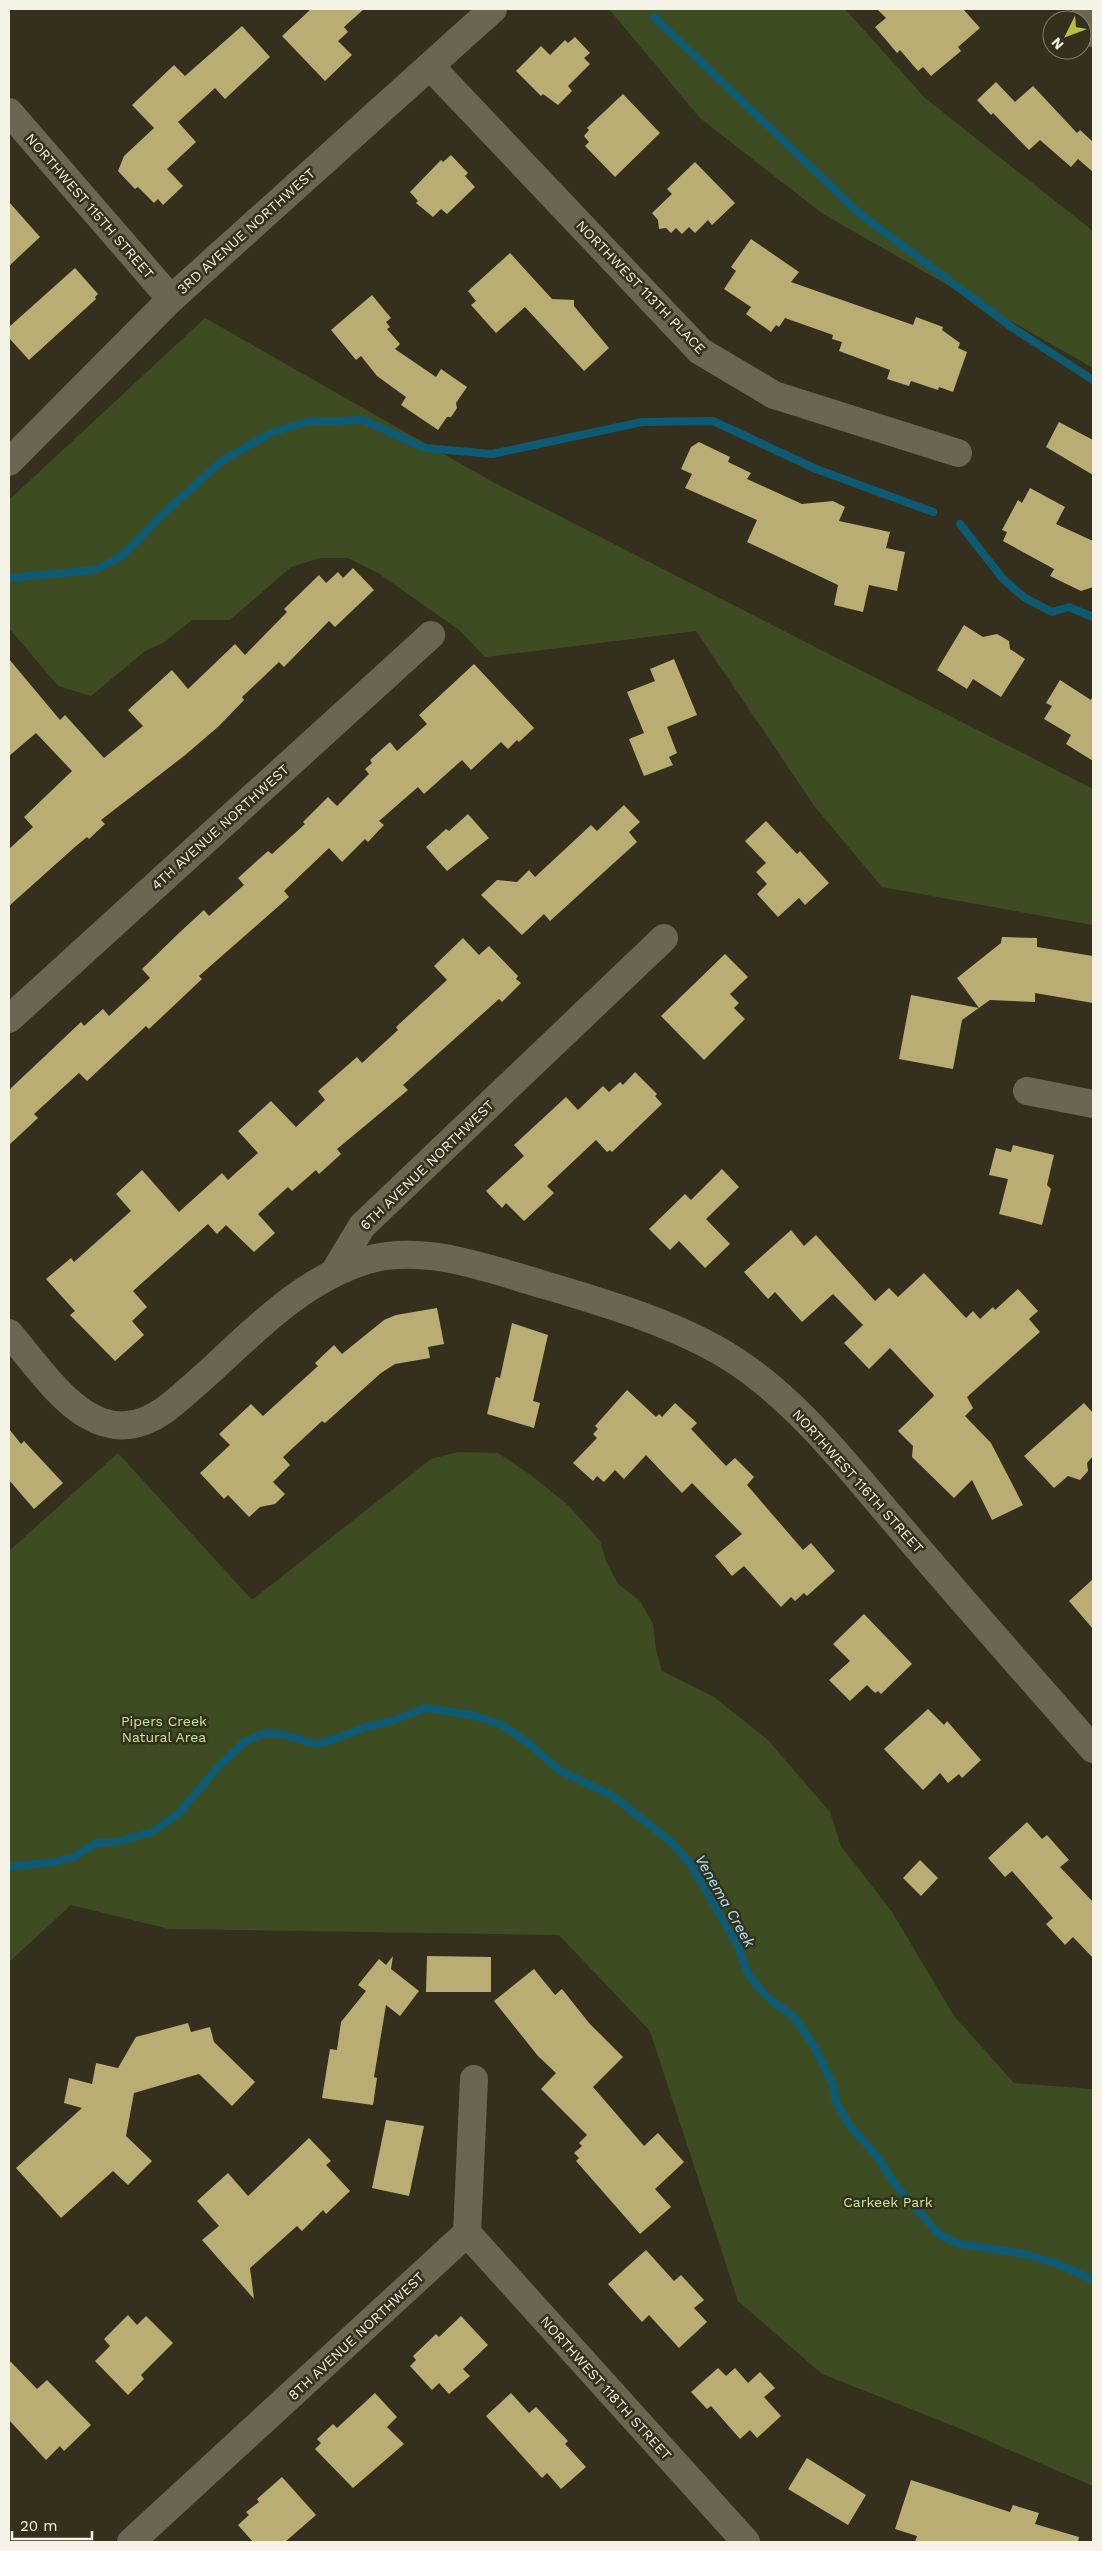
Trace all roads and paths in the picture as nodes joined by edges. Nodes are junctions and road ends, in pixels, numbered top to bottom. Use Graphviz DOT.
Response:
graph roads {
  1 [pos="492,9"];
  2 [pos="430,66"];
  3 [pos="9,112"];
  4 [pos="171,299"];
  5 [pos="958,454"];
  6 [pos="9,462"];
  7 [pos="431,635"];
  8 [pos="664,938"];
  9 [pos="9,1019"];
  10 [pos="1028,1091"];
  11 [pos="1093,1104"];
  12 [pos="333,1274"];
  13 [pos="9,1333"];
  14 [pos="1093,1749"];
  15 [pos="474,2079"];
  16 [pos="467,2233"];
  17 [pos="131,2542"];
  18 [pos="746,2542"];
  1 -- 2 [label="street, 3RD AVENUE NORTHWEST"];
  2 -- 4 [label="street, 3RD AVENUE NORTHWEST"];
  2 -- 5 [label="street, NORTHWEST 113TH PLACE"];
  3 -- 4 [label="street, NORTHWEST 115TH STREET"];
  4 -- 6 [label="street, 3RD AVENUE NORTHWEST"];
  7 -- 9 [label="street, 4TH AVENUE NORTHWEST"];
  8 -- 12 [label="street, 6TH AVENUE NORTHWEST"];
  10 -- 11 [label="street"];
  12 -- 13 [label="street, 6TH AVENUE NORTHWEST"];
  12 -- 14 [label="street, NORTHWEST 116TH STREET"];
  15 -- 16 [label="street"];
  16 -- 17 [label="street, 8TH AVENUE NORTHWEST"];
  16 -- 18 [label="street, NORTHWEST 118TH STREET"];
}
